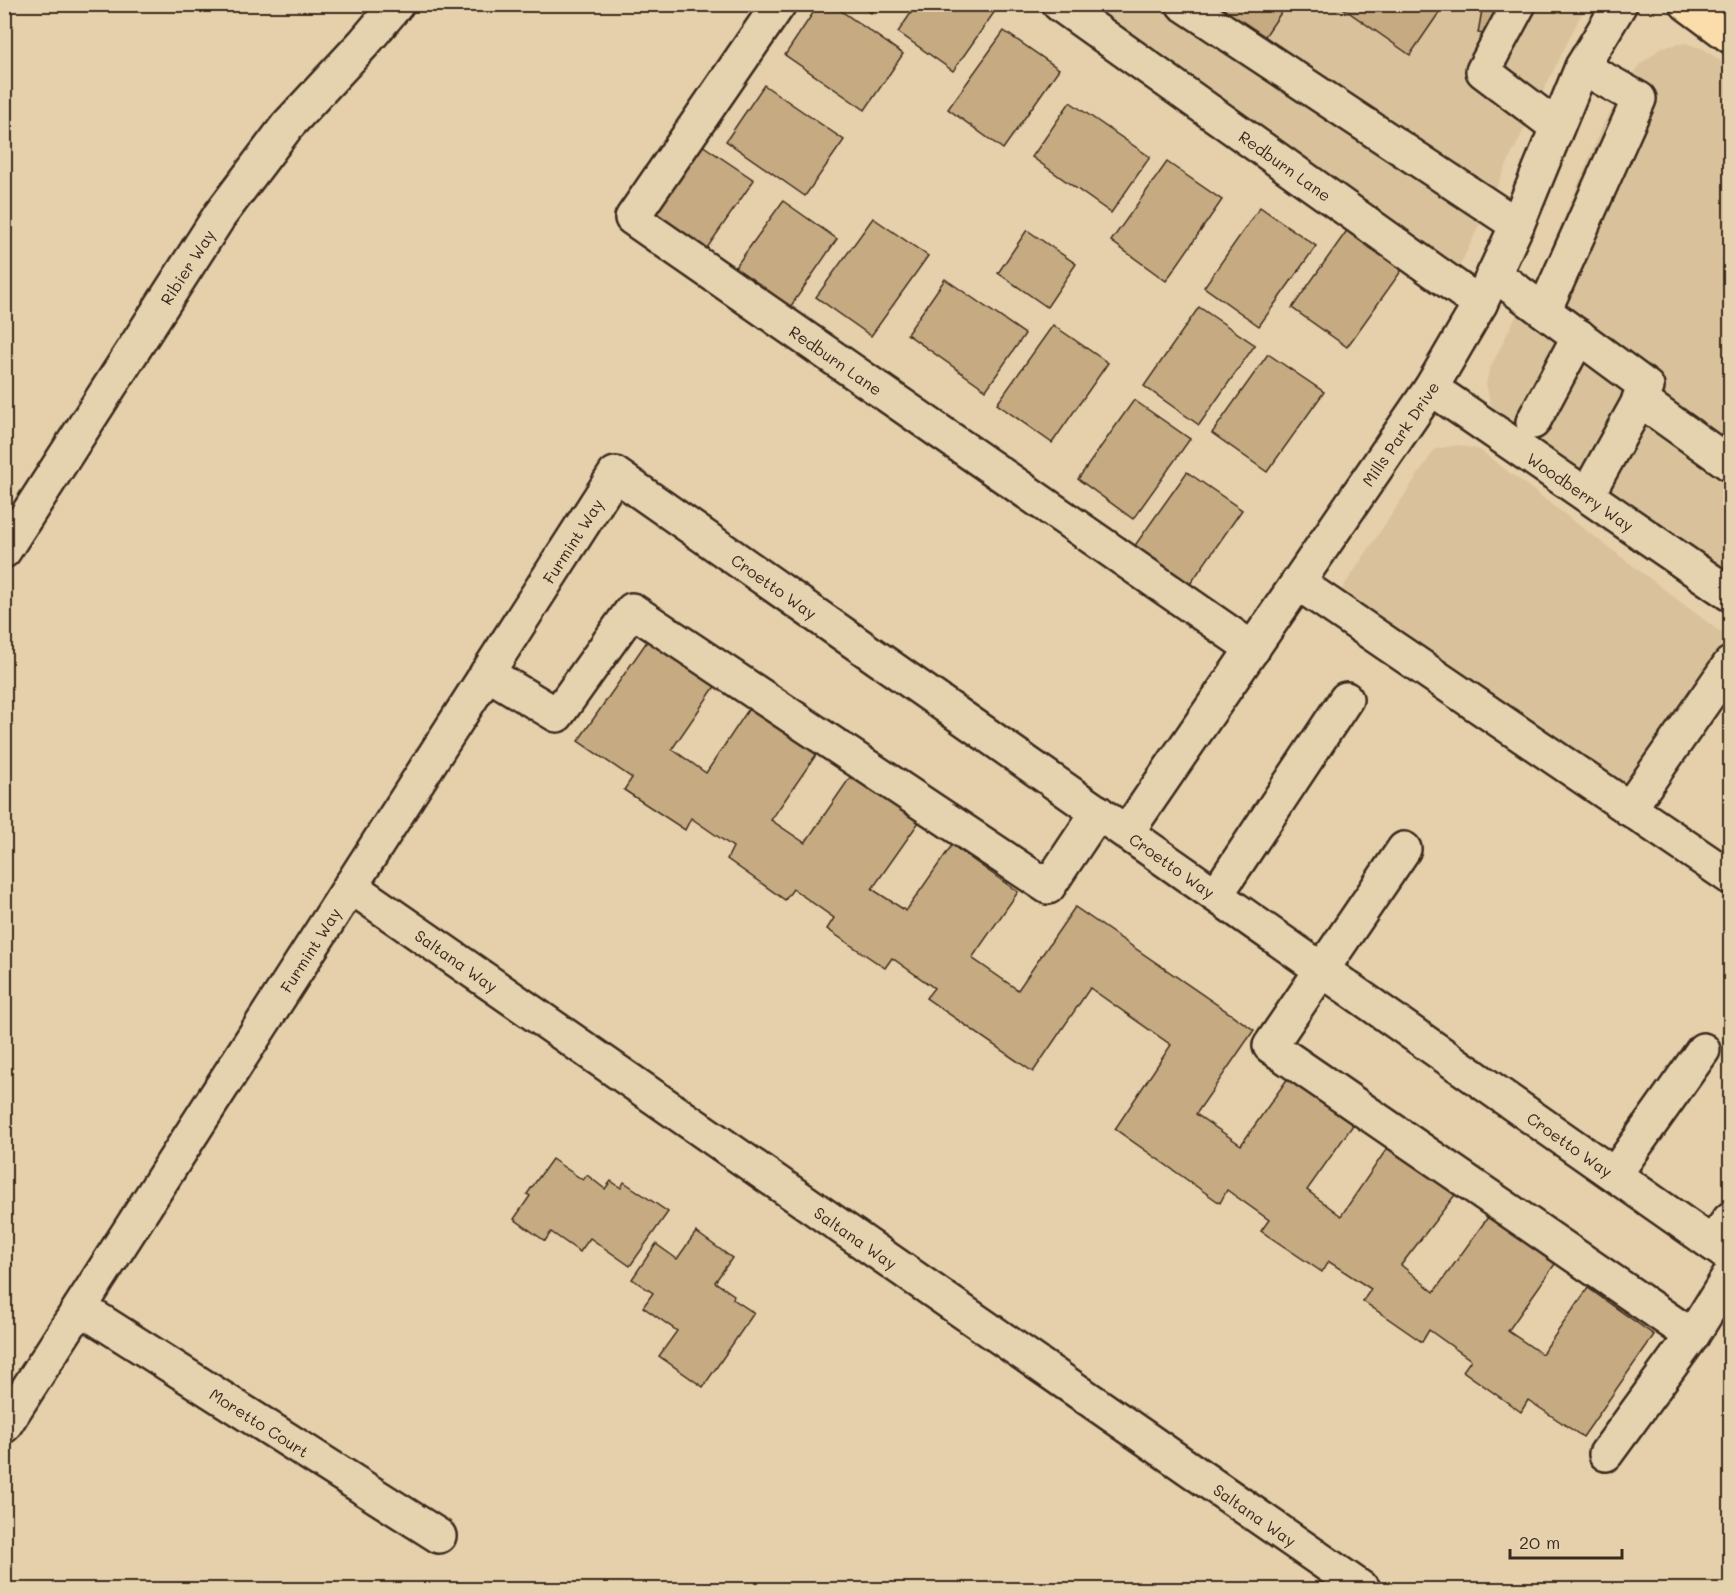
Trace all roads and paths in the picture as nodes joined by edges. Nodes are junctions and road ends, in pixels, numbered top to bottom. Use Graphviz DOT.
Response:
graph roads {
  1 [pos="397,4"];
  2 [pos="779,4"];
  3 [pos="1059,4"];
  4 [pos="1183,4"];
  5 [pos="1519,4"];
  6 [pos="1620,4"];
  7 [pos="1687,4"];
  8 [pos="1731,36"];
  9 [pos="1582,67"];
  10 [pos="1557,127"];
  11 [pos="1517,225"];
  12 [pos="1494,274"];
  13 [pos="1480,304"];
  14 [pos="1544,311"];
  15 [pos="1579,336"];
  16 [pos="1431,388"];
  17 [pos="1639,399"];
  18 [pos="1533,422"];
  19 [pos="1731,464"];
  20 [pos="615,474"];
  21 [pos="1587,495"];
  22 [pos="4,551"];
  23 [pos="1726,581"];
  24 [pos="1298,584"];
  25 [pos="1254,649"];
  26 [pos="1731,664"];
  27 [pos="487,673"];
  28 [pos="1346,699"];
  29 [pos="1629,808"];
  30 [pos="1098,812"];
  31 [pos="1127,832"];
  32 [pos="1404,849"];
  33 [pos="1731,877"];
  34 [pos="350,886"];
  35 [pos="1216,895"];
  36 [pos="1322,969"];
  37 [pos="1703,1050"];
  38 [pos="1615,1174"];
  39 [pos="1725,1239"];
  40 [pos="1731,1275"];
  41 [pos="80,1308"];
  42 [pos="1692,1336"];
  43 [pos="4,1426"];
  44 [pos="1606,1454"];
  45 [pos="439,1536"];
  46 [pos="1364,1590"];
  1 -- 22 [label="street, Ribier Way"];
  2 -- 25 [label="street, Redburn Lane"];
  3 -- 13 [label="street, Redburn Lane"];
  4 -- 11 [label="street"];
  5 -- 10 [label="street"];
  6 -- 9 [label="street, Mills Park Drive"];
  7 -- 8 [label="main road"];
  9 -- 10 [label="street, Mills Park Drive"];
  9 -- 14 [label="street"];
  10 -- 11 [label="street, Mills Park Drive"];
  11 -- 12 [label="street, Mills Park Drive"];
  12 -- 13 [label="street, Mills Park Drive"];
  12 -- 14 [label="street"];
  13 -- 16 [label="street, Mills Park Drive"];
  14 -- 15 [label="street"];
  15 -- 17 [label="street"];
  15 -- 18 [label="street"];
  16 -- 21 [label="street, Woodberry Way"];
  16 -- 24 [label="street, Mills Park Drive"];
  17 -- 19 [label="street"];
  17 -- 21 [label="street"];
  20 -- 27 [label="street, Furmint Way"];
  20 -- 30 [label="street, Croetto Way"];
  21 -- 23 [label="street, Woodberry Way"];
  24 -- 25 [label="street, Mills Park Drive"];
  24 -- 29 [label="street"];
  25 -- 31 [label="street, Mills Park Drive"];
  26 -- 29 [label="street"];
  27 -- 30 [label="street"];
  27 -- 34 [label="street, Furmint Way"];
  28 -- 35 [label="street"];
  29 -- 33 [label="street"];
  30 -- 31 [label="street, Croetto Way"];
  31 -- 35 [label="street, Croetto Way"];
  32 -- 36 [label="street"];
  34 -- 41 [label="street, Furmint Way"];
  34 -- 46 [label="street, Saltana Way"];
  35 -- 36 [label="street, Croetto Way"];
  36 -- 38 [label="street, Croetto Way"];
  36 -- 42 [label="street"];
  37 -- 38 [label="street"];
  38 -- 39 [label="street, Croetto Way"];
  40 -- 42 [label="street"];
  41 -- 43 [label="street, Furmint Way"];
  41 -- 45 [label="street, Moretto Court"];
  42 -- 44 [label="street"];
}
